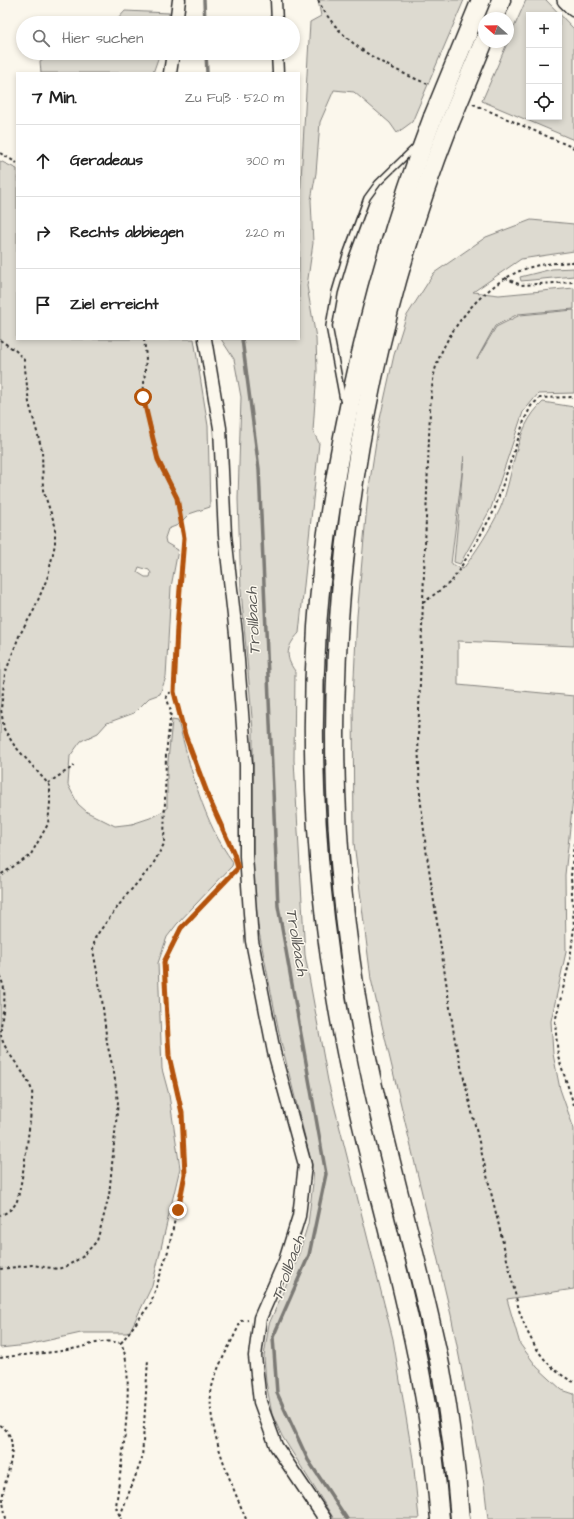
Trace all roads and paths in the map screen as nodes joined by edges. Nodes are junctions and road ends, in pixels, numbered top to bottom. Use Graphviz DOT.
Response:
graph roads {
  1 [pos="179,0"];
  2 [pos="276,0"];
  3 [pos="481,0"];
  4 [pos="501,0"];
  5 [pos="565,0"];
  6 [pos="574,9"];
  7 [pos="496,12"];
  8 [pos="177,16"];
  9 [pos="276,16"];
  10 [pos="481,48"];
  11 [pos="172,60"];
  12 [pos="278,60"];
  13 [pos="170,72"];
  14 [pos="278,72"];
  15 [pos="425,138"];
  16 [pos="0,153"];
  17 [pos="16,162"];
  18 [pos="574,262"];
  19 [pos="505,278"];
  20 [pos="574,282"];
  21 [pos="0,340"];
  22 [pos="144,340"];
  23 [pos="205,340"];
  24 [pos="574,397"];
  25 [pos="346,424"];
  26 [pos="423,603"];
  27 [pos="174,692"];
  28 [pos="74,766"];
  29 [pos="48,783"];
  30 [pos="574,843"];
  31 [pos="234,854"];
  32 [pos="241,859"];
  33 [pos="238,868"];
  34 [pos="0,875"];
  35 [pos="0,975"];
  36 [pos="574,1105"];
  37 [pos="0,1215"];
  38 [pos="0,1269"];
  39 [pos="260,1318"];
  40 [pos="122,1343"];
  41 [pos="0,1358"];
  42 [pos="148,1359"];
  43 [pos="574,1382"];
  44 [pos="0,1425"];
  45 [pos="120,1518"];
  46 [pos="6,1519"];
  47 [pos="246,1519"];
  48 [pos="326,1519"];
  49 [pos="440,1519"];
  50 [pos="460,1519"];
  1 -- 8 [label="street"];
  2 -- 9 [label="street"];
  3 -- 15 [label="highway, bridge"];
  4 -- 7 [label="highway"];
  5 -- 6 [label="main road"];
  10 -- 50 [label="highway, bridge"];
  11 -- 13 [label="street"];
  12 -- 14 [label="street"];
  15 -- 25 [label="highway"];
  15 -- 25 [label="lane"];
  16 -- 17 [label="path"];
  18 -- 19 [label="path"];
  19 -- 20 [label="path"];
  19 -- 26 [label="path"];
  21 -- 29 [label="path"];
  22 -- 27 [label="path"];
  23 -- 32 [label="street"];
  24 -- 26 [label="path"];
  25 -- 49 [label="highway"];
  26 -- 43 [label="path"];
  27 -- 31 [label="path"];
  27 -- 38 [label="path"];
  28 -- 29 [label="path"];
  29 -- 34 [label="path"];
  30 -- 36 [label="path"];
  31 -- 32 [label="path"];
  31 -- 32 [label="path"];
  32 -- 39 [label="street"];
  33 -- 40 [label="path"];
  35 -- 37 [label="path"];
  39 -- 47 [label="path"];
  39 -- 48 [label="street"];
  40 -- 41 [label="path"];
  40 -- 45 [label="path"];
  42 -- 45 [label="path"];
  44 -- 46 [label="path"];
}
